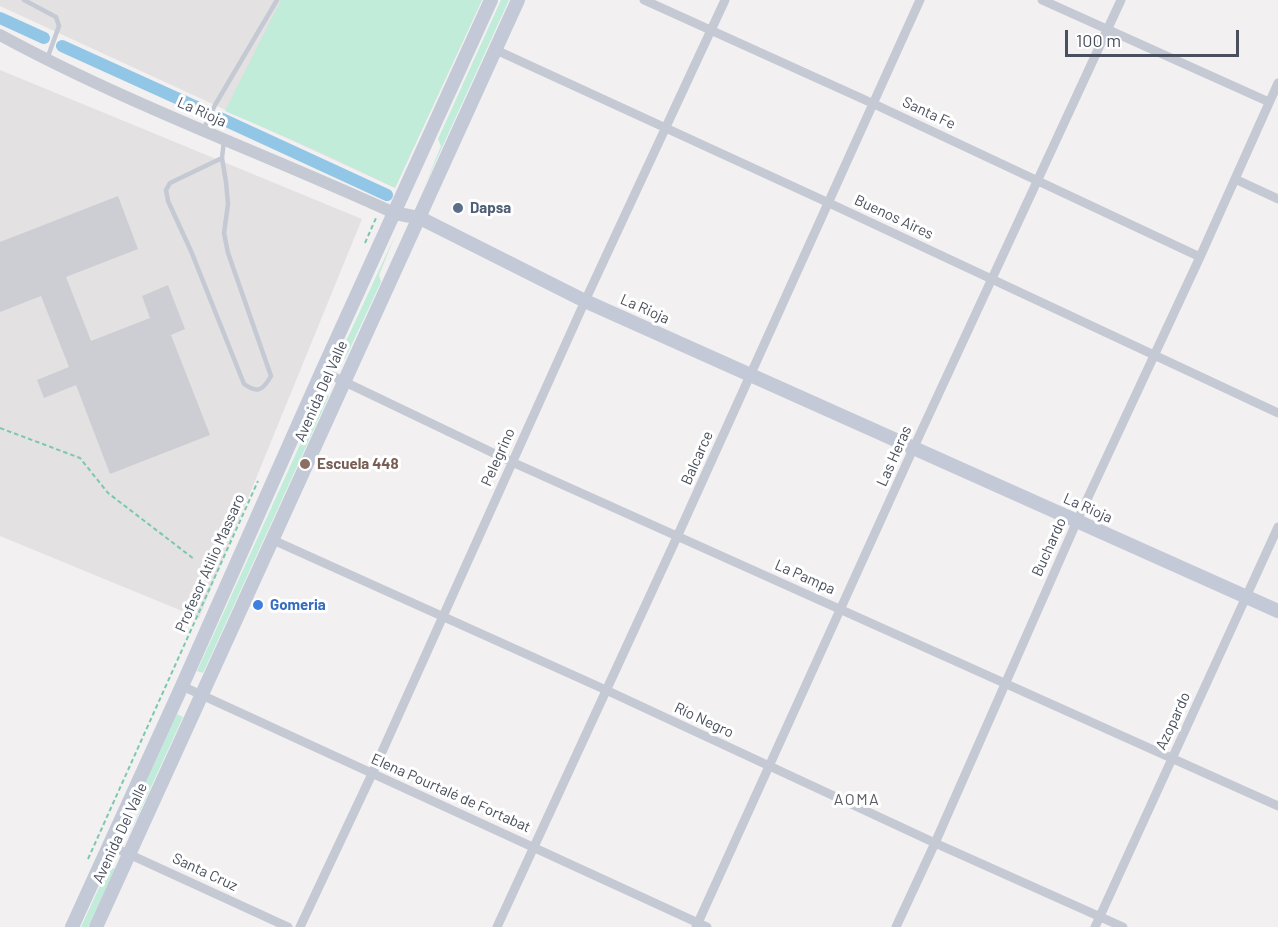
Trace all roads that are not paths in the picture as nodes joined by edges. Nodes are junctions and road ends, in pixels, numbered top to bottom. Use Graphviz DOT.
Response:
graph roads {
  1 [pos="24,0"];
  2 [pos="277,0"];
  3 [pos="491,0"];
  4 [pos="518,0"];
  5 [pos="644,0"];
  6 [pos="725,0"];
  7 [pos="920,0"];
  8 [pos="1042,0"];
  9 [pos="1121,0"];
  10 [pos="1107,30"];
  11 [pos="711,31"];
  12 [pos="0,35"];
  13 [pos="496,50"];
  14 [pos="47,60"];
  15 [pos="1278,83"];
  16 [pos="1269,102"];
  17 [pos="874,104"];
  18 [pos="667,128"];
  19 [pos="203,130"];
  20 [pos="224,140"];
  21 [pos="222,158"];
  22 [pos="1235,179"];
  23 [pos="1036,180"];
  24 [pos="1278,199"];
  25 [pos="829,203"];
  26 [pos="388,210"];
  27 [pos="420,218"];
  28 [pos="1200,257"];
  29 [pos="993,280"];
  30 [pos="585,301"];
  31 [pos="1154,355"];
  32 [pos="322,371"];
  33 [pos="751,374"];
  34 [pos="343,381"];
  35 [pos="1278,413"];
  36 [pos="914,447"];
  37 [pos="512,462"];
  38 [pos="1077,521"];
  39 [pos="1278,527"];
  40 [pos="677,537"];
  41 [pos="273,540"];
  42 [pos="1246,597"];
  43 [pos="841,610"];
  44 [pos="1278,611"];
  45 [pos="443,617"];
  46 [pos="1005,684"];
  47 [pos="182,686"];
  48 [pos="606,690"];
  49 [pos="202,696"];
  50 [pos="1172,758"];
  51 [pos="769,767"];
  52 [pos="372,774"];
  53 [pos="1278,806"];
  54 [pos="935,843"];
  55 [pos="109,845"];
  56 [pos="533,847"];
  57 [pos="129,854"];
  58 [pos="1100,917"];
  59 [pos="701,926"];
  60 [pos="72,927"];
  61 [pos="96,927"];
  62 [pos="288,927"];
  63 [pos="300,927"];
  64 [pos="497,927"];
  65 [pos="896,927"];
  66 [pos="1095,927"];
  67 [pos="1123,927"];
  1 -- 14 [label="lane"];
  2 -- 19 [label="lane"];
  3 -- 26 [label="main road, Avenida Del Valle"];
  4 -- 13 [label="main road, Avenida Del Valle"];
  5 -- 11 [label="street, Santa Fe"];
  6 -- 11 [label="street, Pelegrino"];
  7 -- 17 [label="street, Balcarce"];
  8 -- 10 [label="street"];
  9 -- 10 [label="street, Las Heras"];
  10 -- 16 [label="street"];
  10 -- 23 [label="street, Las Heras"];
  11 -- 17 [label="street, Santa Fe"];
  11 -- 18 [label="street, Pelegrino"];
  12 -- 14 [label="street, La Rioja"];
  13 -- 18 [label="street, Buenos Aires"];
  13 -- 27 [label="main road, Avenida Del Valle"];
  14 -- 19 [label="street, La Rioja"];
  15 -- 16 [label="street, Buchardo"];
  16 -- 22 [label="street, Buchardo"];
  17 -- 23 [label="street, Santa Fe"];
  17 -- 25 [label="street, Balcarce"];
  18 -- 25 [label="street, Buenos Aires"];
  18 -- 30 [label="street, Pelegrino"];
  19 -- 20 [label="street, La Rioja"];
  20 -- 21 [label="lane"];
  20 -- 26 [label="street, La Rioja"];
  21 -- 21 [label="lane"];
  22 -- 24 [label="street"];
  22 -- 28 [label="street, Buchardo"];
  23 -- 28 [label="street, Santa Fe"];
  23 -- 29 [label="street, Las Heras"];
  25 -- 29 [label="street, Buenos Aires"];
  25 -- 33 [label="street, Balcarce"];
  26 -- 27 [label="main road, La Rioja"];
  26 -- 32 [label="main road, Avenida Del Valle"];
  27 -- 30 [label="main road, La Rioja"];
  27 -- 34 [label="main road, Avenida Del Valle"];
  28 -- 31 [label="street, Buchardo"];
  29 -- 31 [label="street, Buenos Aires"];
  29 -- 36 [label="street, Las Heras"];
  30 -- 33 [label="main road, La Rioja"];
  30 -- 37 [label="street, Pelegrino"];
  31 -- 35 [label="street, Buenos Aires"];
  31 -- 38 [label="street, Buchardo"];
  32 -- 34 [label="street, La Pampa"];
  32 -- 47 [label="main road, Avenida Del Valle"];
  33 -- 36 [label="main road, La Rioja"];
  33 -- 40 [label="street, Balcarce"];
  34 -- 37 [label="street, La Pampa"];
  34 -- 41 [label="main road, Avenida Del Valle"];
  36 -- 38 [label="main road, La Rioja"];
  36 -- 43 [label="street, Las Heras"];
  37 -- 40 [label="street, La Pampa"];
  37 -- 45 [label="street, Pelegrino"];
  38 -- 42 [label="main road, La Rioja"];
  38 -- 46 [label="street, Buchardo"];
  39 -- 42 [label="street, Azopardo"];
  40 -- 43 [label="street, La Pampa"];
  40 -- 48 [label="street, Balcarce"];
  41 -- 45 [label="street, Río Negro"];
  41 -- 49 [label="main road, Avenida Del Valle"];
  42 -- 44 [label="main road, La Rioja"];
  42 -- 50 [label="street, Azopardo"];
  43 -- 46 [label="street, La Pampa"];
  43 -- 51 [label="street, Las Heras"];
  45 -- 48 [label="street, Río Negro"];
  45 -- 52 [label="street, Pelegrino"];
  46 -- 50 [label="street, La Pampa"];
  46 -- 54 [label="street, Buchardo"];
  47 -- 49 [label="street, Elena Pourtalé de Fortabat"];
  47 -- 55 [label="main road, Avenida Del Valle"];
  48 -- 51 [label="street, Río Negro"];
  48 -- 56 [label="street, Balcarce"];
  49 -- 52 [label="street, Elena Pourtalé de Fortabat"];
  49 -- 57 [label="main road, Avenida Del Valle"];
  50 -- 53 [label="street, La Pampa"];
  50 -- 58 [label="street, Azopardo"];
  51 -- 54 [label="street, Río Negro"];
  51 -- 59 [label="street, Las Heras"];
  52 -- 56 [label="street, Elena Pourtalé de Fortabat"];
  52 -- 63 [label="street, Pelegrino"];
  54 -- 58 [label="street, Río Negro"];
  54 -- 65 [label="street, Buchardo"];
  55 -- 57 [label="street, Santa Cruz"];
  55 -- 60 [label="main road, Avenida Del Valle"];
  56 -- 59 [label="street, Elena Pourtalé de Fortabat"];
  56 -- 64 [label="street, Balcarce"];
  57 -- 61 [label="main road, Avenida Del Valle"];
  57 -- 62 [label="street, Santa Cruz"];
  58 -- 66 [label="street, Azopardo"];
  58 -- 67 [label="street, Río Negro"];
}
